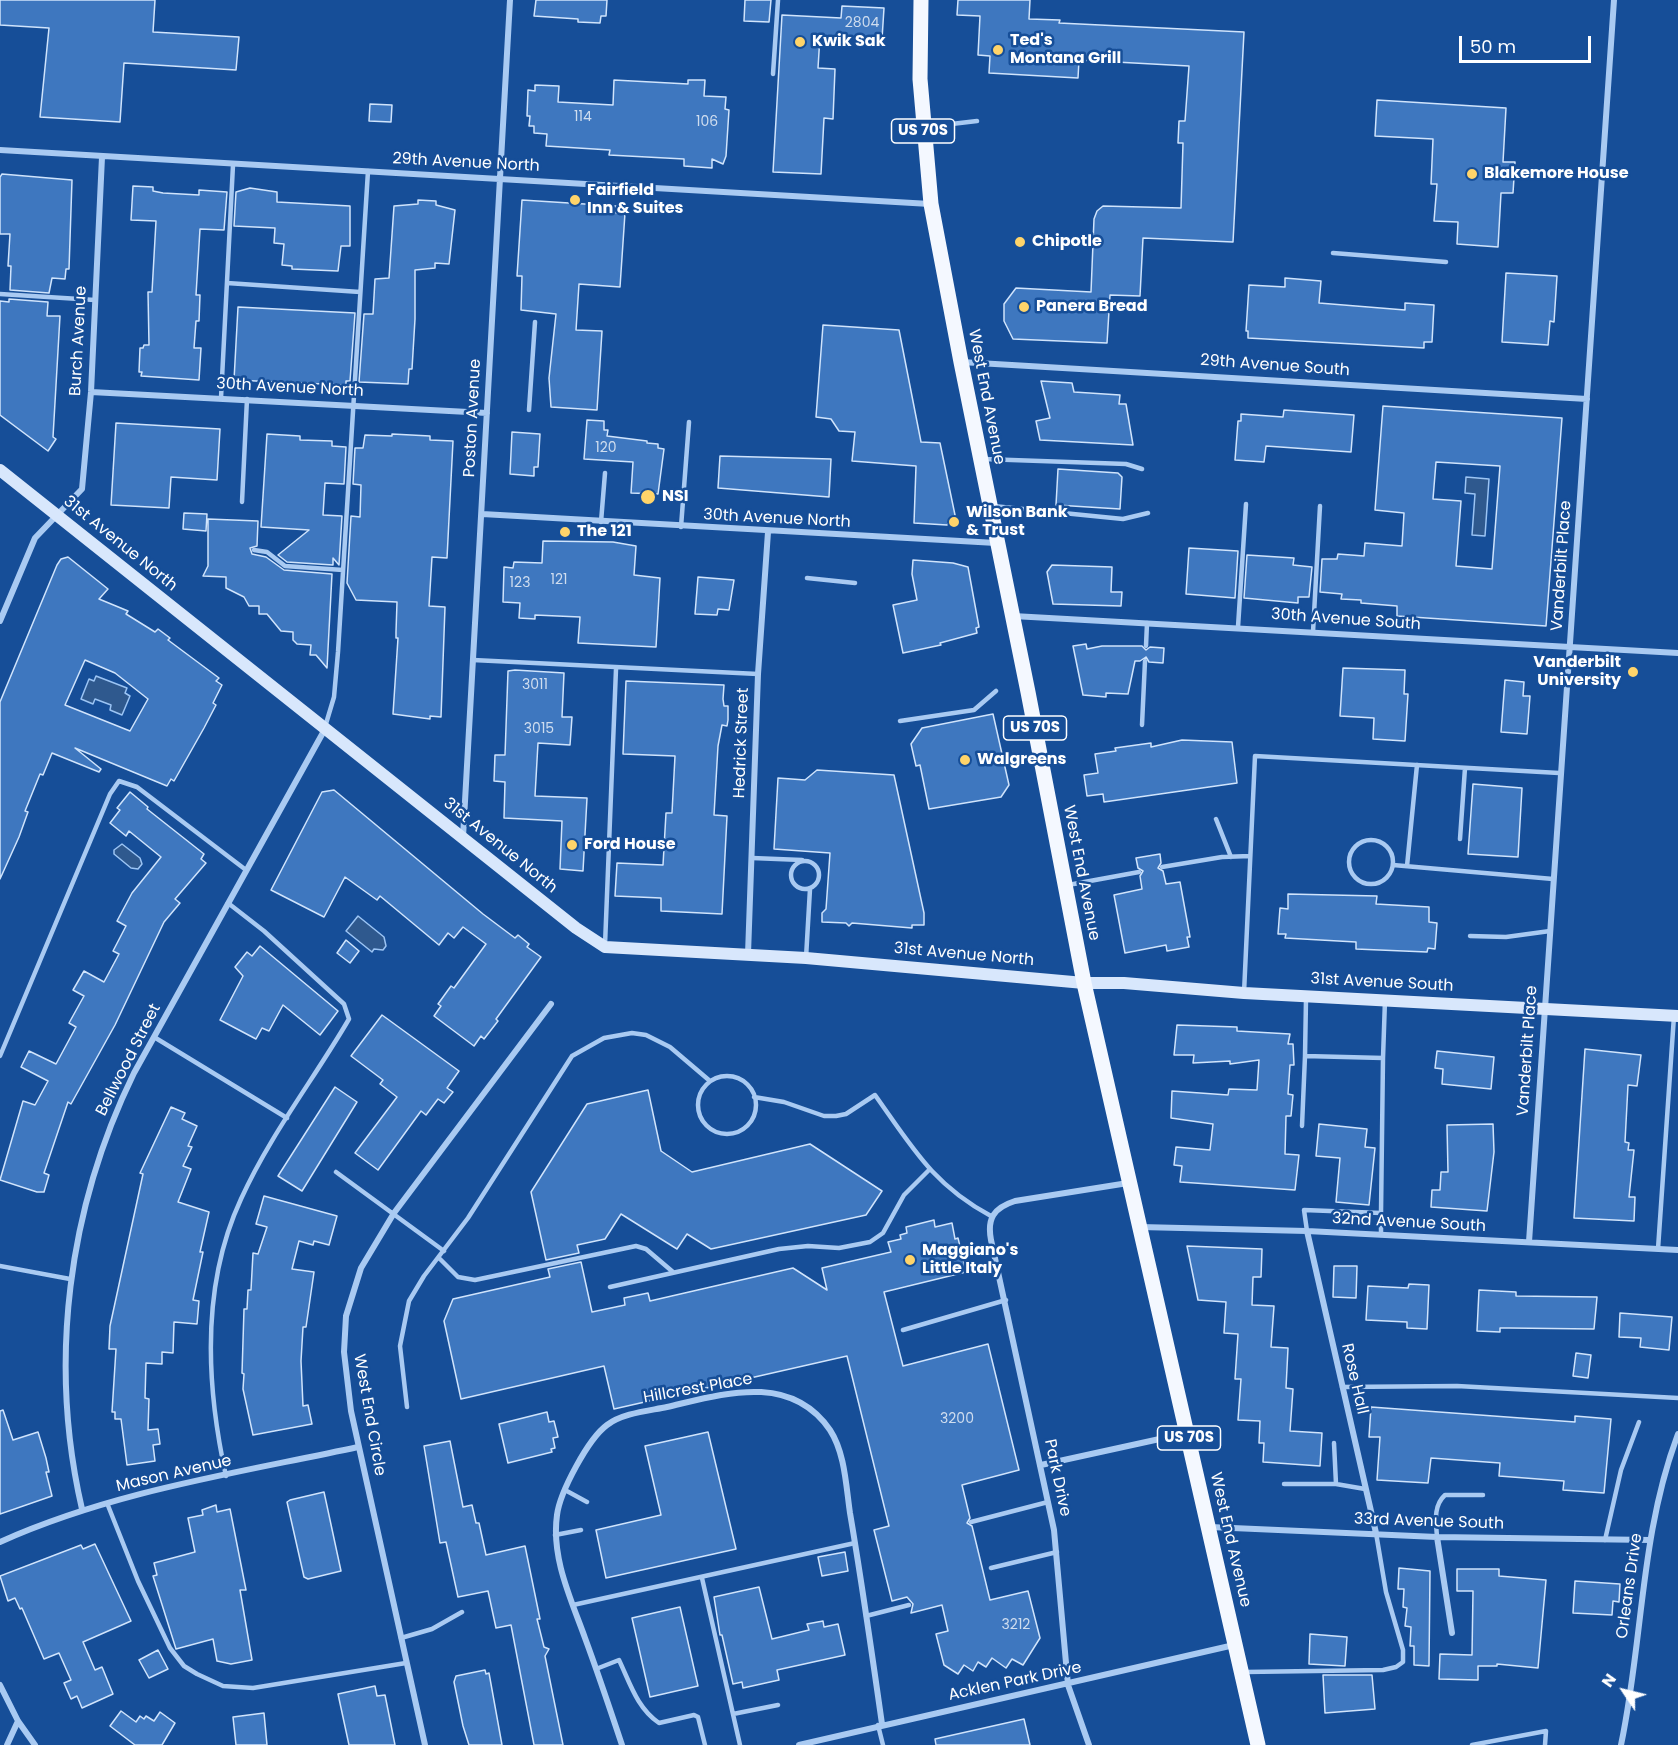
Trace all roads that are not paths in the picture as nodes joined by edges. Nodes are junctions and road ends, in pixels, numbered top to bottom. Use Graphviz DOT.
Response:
graph roads {
  1 [pos="510,0"];
  2 [pos="778,0"];
  3 [pos="921,0"];
  4 [pos="1614,0"];
  5 [pos="773,74"];
  6 [pos="977,121"];
  7 [pos="923,127"];
  8 [pos="0,150"];
  9 [pos="102,157"];
  10 [pos="233,165"];
  11 [pos="368,171"];
  12 [pos="500,177"];
  13 [pos="931,204"];
  14 [pos="1333,253"];
  15 [pos="1446,262"];
  16 [pos="227,283"];
  17 [pos="360,292"];
  18 [pos="0,294"];
  19 [pos="95,300"];
  20 [pos="535,322"];
  21 [pos="961,362"];
  22 [pos="91,392"];
  23 [pos="221,398"];
  24 [pos="247,399"];
  25 [pos="1587,399"];
  26 [pos="353,405"];
  27 [pos="530,410"];
  28 [pos="487,413"];
  29 [pos="689,422"];
  30 [pos="980,459"];
  31 [pos="1142,469"];
  32 [pos="0,470"];
  33 [pos="604,473"];
  34 [pos="242,502"];
  35 [pos="1246,504"];
  36 [pos="990,506"];
  37 [pos="1320,506"];
  38 [pos="1148,513"];
  39 [pos="56,514"];
  40 [pos="482,514"];
  41 [pos="601,522"];
  42 [pos="681,526"];
  43 [pos="768,532"];
  44 [pos="998,543"];
  45 [pos="254,550"];
  46 [pos="343,570"];
  47 [pos="807,578"];
  48 [pos="855,583"];
  49 [pos="1013,616"];
  50 [pos="0,621"];
  51 [pos="1147,623"];
  52 [pos="1238,627"];
  53 [pos="1313,632"];
  54 [pos="1146,646"];
  55 [pos="1569,648"];
  56 [pos="1678,653"];
  57 [pos="473,660"];
  58 [pos="1145,662"];
  59 [pos="615,669"];
  60 [pos="758,674"];
  61 [pos="996,691"];
  62 [pos="900,722"];
  63 [pos="1142,725"];
  64 [pos="325,728"];
  65 [pos="1417,765"];
  66 [pos="1465,768"];
  67 [pos="1559,773"];
  68 [pos="1216,819"];
  69 [pos="463,837"];
  70 [pos="1460,839"];
  71 [pos="1250,856"];
  72 [pos="1231,857"];
  73 [pos="752,858"];
  74 [pos="808,861"];
  75 [pos="1393,865"];
  76 [pos="1162,867"];
  77 [pos="1407,867"];
  78 [pos="246,870"];
  79 [pos="1139,872"];
  80 [pos="1553,879"];
  81 [pos="1065,886"];
  82 [pos="810,889"];
  83 [pos="228,903"];
  84 [pos="1550,931"];
  85 [pos="1470,936"];
  86 [pos="605,947"];
  87 [pos="748,954"];
  88 [pos="806,958"];
  89 [pos="1084,983"];
  90 [pos="1244,993"];
  91 [pos="1306,996"];
  92 [pos="1385,1000"];
  93 [pos="551,1004"];
  94 [pos="1545,1008"];
  95 [pos="1676,1016"];
  96 [pos="154,1037"];
  97 [pos="0,1056"];
  98 [pos="1305,1056"];
  99 [pos="1383,1058"];
  100 [pos="710,1081"];
  101 [pos="754,1097"];
  102 [pos="287,1118"];
  103 [pos="1302,1126"];
  104 [pos="929,1170"];
  105 [pos="336,1172"];
  106 [pos="1128,1182"];
  107 [pos="394,1214"];
  108 [pos="1381,1214"];
  109 [pos="991,1216"];
  110 [pos="1139,1227"];
  111 [pos="1307,1231"];
  112 [pos="1381,1235"];
  113 [pos="1529,1242"];
  114 [pos="1658,1249"];
  115 [pos="1678,1250"];
  116 [pos="444,1251"];
  117 [pos="439,1258"];
  118 [pos="0,1266"];
  119 [pos="673,1272"];
  120 [pos="70,1279"];
  121 [pos="610,1287"];
  122 [pos="1006,1300"];
  123 [pos="903,1330"];
  124 [pos="1342,1387"];
  125 [pos="1678,1398"];
  126 [pos="407,1407"];
  127 [pos="1639,1422"];
  128 [pos="1188,1433"];
  129 [pos="1678,1434"];
  130 [pos="1334,1443"];
  131 [pos="358,1447"];
  132 [pos="1041,1465"];
  133 [pos="226,1476"];
  134 [pos="1284,1484"];
  135 [pos="1336,1484"];
  136 [pos="1365,1489"];
  137 [pos="566,1490"];
  138 [pos="1483,1496"];
  139 [pos="587,1502"];
  140 [pos="1048,1502"];
  141 [pos="107,1503"];
  142 [pos="82,1509"];
  143 [pos="971,1522"];
  144 [pos="1207,1527"];
  145 [pos="581,1530"];
  146 [pos="1376,1533"];
  147 [pos="555,1535"];
  148 [pos="1437,1537"];
  149 [pos="1605,1540"];
  150 [pos="1650,1540"];
  151 [pos="0,1542"];
  152 [pos="855,1543"];
  153 [pos="1057,1552"];
  154 [pos="991,1568"];
  155 [pos="702,1578"];
  156 [pos="573,1605"];
  157 [pos="909,1605"];
  158 [pos="462,1612"];
  159 [pos="866,1616"];
  160 [pos="1452,1633"];
  161 [pos="401,1638"];
  162 [pos="1236,1645"];
  163 [pos="406,1663"];
  164 [pos="596,1669"];
  165 [pos="1242,1672"];
  166 [pos="0,1685"];
  167 [pos="1068,1685"];
  168 [pos="778,1705"];
  169 [pos="733,1714"];
  170 [pos="18,1721"];
  171 [pos="880,1724"];
  172 [pos="7,1745"];
  173 [pos="35,1745"];
  174 [pos="424,1745"];
  175 [pos="622,1745"];
  176 [pos="705,1745"];
  177 [pos="740,1745"];
  178 [pos="800,1745"];
  179 [pos="883,1745"];
  180 [pos="1089,1745"];
  181 [pos="1258,1745"];
  182 [pos="1472,1745"];
  183 [pos="1545,1745"];
  184 [pos="1620,1745"];
  1 -- 12 [label="street, Poston Avenue"];
  2 -- 5 [label="lane"];
  3 -- 7 [label="main road, West End Avenue / US 70S"];
  4 -- 25 [label="street, Vanderbilt Place"];
  6 -- 7 [label="lane"];
  7 -- 13 [label="main road, West End Avenue / US 70S"];
  8 -- 9 [label="street, 29th Avenue North"];
  9 -- 10 [label="street, 29th Avenue North"];
  9 -- 19 [label="street, Burch Avenue"];
  10 -- 11 [label="street, 29th Avenue North"];
  10 -- 16 [label="lane"];
  11 -- 12 [label="street, 29th Avenue North"];
  11 -- 17 [label="lane"];
  12 -- 13 [label="street, 29th Avenue North"];
  12 -- 28 [label="street, Poston Avenue"];
  13 -- 21 [label="main road, West End Avenue / US 70S"];
  14 -- 15 [label="lane"];
  16 -- 17 [label="lane"];
  16 -- 23 [label="lane"];
  17 -- 26 [label="lane"];
  18 -- 19 [label="lane"];
  19 -- 22 [label="street, Burch Avenue"];
  20 -- 27 [label="lane"];
  21 -- 25 [label="street, 29th Avenue South"];
  21 -- 30 [label="main road, West End Avenue / US 70S"];
  22 -- 23 [label="street, 30th Avenue North"];
  22 -- 39 [label="street, Burch Avenue"];
  23 -- 24 [label="street, 30th Avenue North"];
  24 -- 26 [label="street, 30th Avenue North"];
  24 -- 34 [label="lane"];
  25 -- 55 [label="street, Vanderbilt Place"];
  26 -- 28 [label="street, 30th Avenue North"];
  26 -- 46 [label="lane"];
  28 -- 40 [label="street, Poston Avenue"];
  29 -- 42 [label="lane"];
  30 -- 31 [label="lane"];
  30 -- 36 [label="main road, West End Avenue / US 70S"];
  32 -- 39 [label="main road, 31st Avenue North"];
  33 -- 41 [label="lane"];
  35 -- 52 [label="lane"];
  36 -- 38 [label="lane"];
  36 -- 44 [label="main road, West End Avenue / US 70S"];
  37 -- 53 [label="lane"];
  39 -- 50 [label="street, Burch Avenue"];
  39 -- 64 [label="main road, 31st Avenue North"];
  40 -- 41 [label="street, 30th Avenue North"];
  40 -- 57 [label="street, Poston Avenue"];
  41 -- 42 [label="street, 30th Avenue North"];
  42 -- 43 [label="street, 30th Avenue North"];
  43 -- 44 [label="street, 30th Avenue North"];
  43 -- 60 [label="street, Hedrick Street"];
  44 -- 49 [label="main road, West End Avenue / US 70S"];
  45 -- 46 [label="lane"];
  46 -- 64 [label="lane"];
  47 -- 48 [label="lane"];
  49 -- 51 [label="street, 30th Avenue South"];
  49 -- 81 [label="main road, West End Avenue / US 70S"];
  51 -- 52 [label="street, 30th Avenue South"];
  51 -- 54 [label="lane"];
  52 -- 53 [label="street, 30th Avenue South"];
  53 -- 55 [label="street, 30th Avenue South"];
  55 -- 56 [label="street, 30th Avenue South"];
  55 -- 67 [label="street, Vanderbilt Place"];
  57 -- 59 [label="lane"];
  57 -- 69 [label="street, Poston Avenue"];
  58 -- 63 [label="lane"];
  59 -- 60 [label="lane"];
  59 -- 86 [label="lane"];
  60 -- 73 [label="street, Hedrick Street"];
  61 -- 62 [label="lane"];
  64 -- 69 [label="main road, 31st Avenue North"];
  64 -- 78 [label="street, Bellwood Street"];
  65 -- 66 [label="lane"];
  65 -- 71 [label="lane"];
  65 -- 77 [label="lane"];
  66 -- 67 [label="lane"];
  66 -- 70 [label="lane"];
  67 -- 80 [label="street, Vanderbilt Place"];
  68 -- 72 [label="lane"];
  69 -- 86 [label="main road, 31st Avenue North"];
  71 -- 72 [label="lane"];
  71 -- 90 [label="lane"];
  72 -- 76 [label="lane"];
  73 -- 74 [label="lane"];
  73 -- 87 [label="street, Hedrick Street"];
  74 -- 82 [label="lane"];
  74 -- 82 [label="lane"];
  75 -- 75 [label="lane"];
  75 -- 77 [label="lane"];
  77 -- 80 [label="lane"];
  78 -- 83 [label="street, Bellwood Street"];
  78 -- 97 [label="lane"];
  79 -- 81 [label="lane"];
  80 -- 84 [label="street, Vanderbilt Place"];
  81 -- 89 [label="main road, West End Avenue / US 70S"];
  82 -- 88 [label="lane"];
  83 -- 96 [label="street, Bellwood Street"];
  83 -- 102 [label="lane"];
  84 -- 85 [label="lane"];
  84 -- 94 [label="street, Vanderbilt Place"];
  86 -- 87 [label="main road, 31st Avenue North"];
  87 -- 88 [label="main road, 31st Avenue North"];
  88 -- 89 [label="main road, 31st Avenue North"];
  89 -- 90 [label="main road, 31st Avenue South"];
  89 -- 106 [label="main road, West End Avenue / US 70S"];
  90 -- 91 [label="main road, 31st Avenue South"];
  91 -- 92 [label="main road, 31st Avenue South"];
  91 -- 98 [label="lane"];
  92 -- 94 [label="main road, 31st Avenue South"];
  92 -- 99 [label="lane"];
  93 -- 107 [label="street, West End Circle"];
  94 -- 95 [label="main road, 31st Avenue South"];
  94 -- 113 [label="street, Vanderbilt Place"];
  95 -- 114 [label="lane"];
  96 -- 102 [label="lane"];
  96 -- 120 [label="street, Bellwood Street"];
  98 -- 99 [label="lane"];
  98 -- 103 [label="lane"];
  99 -- 108 [label="lane"];
  100 -- 101 [label="lane"];
  100 -- 101 [label="lane"];
  100 -- 116 [label="lane"];
  101 -- 104 [label="lane"];
  102 -- 133 [label="lane"];
  104 -- 109 [label="lane"];
  104 -- 119 [label="lane"];
  105 -- 107 [label="lane"];
  106 -- 109 [label="street"];
  106 -- 110 [label="main road, West End Avenue / US 70S"];
  107 -- 116 [label="lane"];
  107 -- 131 [label="street, West End Circle"];
  108 -- 111 [label="lane"];
  108 -- 112 [label="lane"];
  109 -- 122 [label="street, Park Drive"];
  110 -- 111 [label="street, 32nd Avenue South"];
  110 -- 128 [label="main road, West End Avenue / US 70S"];
  111 -- 112 [label="street, 32nd Avenue South"];
  111 -- 124 [label="street, Rose Hall"];
  112 -- 113 [label="street, 32nd Avenue South"];
  113 -- 114 [label="street, 32nd Avenue South"];
  114 -- 115 [label="street, 32nd Avenue South"];
  116 -- 117 [label="lane"];
  117 -- 119 [label="lane"];
  117 -- 126 [label="lane"];
  118 -- 120 [label="lane"];
  119 -- 121 [label="lane"];
  120 -- 142 [label="street, Bellwood Street"];
  122 -- 123 [label="lane"];
  122 -- 132 [label="street, Park Drive"];
  124 -- 125 [label="lane"];
  124 -- 136 [label="street, Rose Hall"];
  127 -- 149 [label="lane"];
  128 -- 132 [label="street"];
  128 -- 144 [label="main road, West End Avenue / US 70S"];
  129 -- 150 [label="street, Orleans Drive"];
  130 -- 135 [label="lane"];
  131 -- 133 [label="street, Mason Avenue"];
  131 -- 161 [label="street, West End Circle"];
  132 -- 140 [label="street, Park Drive"];
  133 -- 141 [label="street, Mason Avenue"];
  134 -- 135 [label="lane"];
  135 -- 136 [label="lane"];
  136 -- 146 [label="street, Rose Hall"];
  137 -- 139 [label="lane"];
  137 -- 147 [label="street, Hillcrest Place"];
  137 -- 152 [label="street, Hillcrest Place"];
  138 -- 148 [label="lane"];
  140 -- 143 [label="lane"];
  140 -- 153 [label="street, Park Drive"];
  141 -- 142 [label="street, Mason Avenue"];
  141 -- 163 [label="lane"];
  142 -- 151 [label="street, Mason Avenue"];
  144 -- 146 [label="street, 33rd Avenue South"];
  144 -- 162 [label="main road, West End Avenue / US 70S"];
  145 -- 147 [label="lane"];
  146 -- 148 [label="street, 33rd Avenue South"];
  146 -- 165 [label="lane"];
  147 -- 156 [label="street, Hillcrest Place"];
  148 -- 149 [label="street, 33rd Avenue South"];
  148 -- 160 [label="street"];
  149 -- 150 [label="street, 33rd Avenue South"];
  150 -- 184 [label="street, Orleans Drive"];
  152 -- 155 [label="lane"];
  152 -- 159 [label="street, Hillcrest Place"];
  153 -- 154 [label="lane"];
  153 -- 167 [label="street, Park Drive"];
  155 -- 156 [label="lane"];
  155 -- 169 [label="lane"];
  156 -- 164 [label="street, Hillcrest Place"];
  157 -- 159 [label="lane"];
  158 -- 161 [label="lane"];
  159 -- 171 [label="street, Hillcrest Place"];
  161 -- 163 [label="street, West End Circle"];
  162 -- 165 [label="main road, West End Avenue / US 70S"];
  162 -- 167 [label="street, Acklen Park Drive"];
  163 -- 174 [label="street, West End Circle"];
  164 -- 175 [label="street, Hillcrest Place"];
  164 -- 176 [label="lane"];
  165 -- 181 [label="main road, West End Avenue / US 70S"];
  166 -- 170 [label="street"];
  167 -- 171 [label="street, Acklen Park Drive"];
  167 -- 180 [label="street, Park Drive"];
  168 -- 169 [label="lane"];
  169 -- 177 [label="lane"];
  170 -- 172 [label="street"];
  170 -- 173 [label="street"];
  171 -- 178 [label="street, Acklen Park Drive"];
  171 -- 179 [label="lane"];
  182 -- 183 [label="lane"];
}
